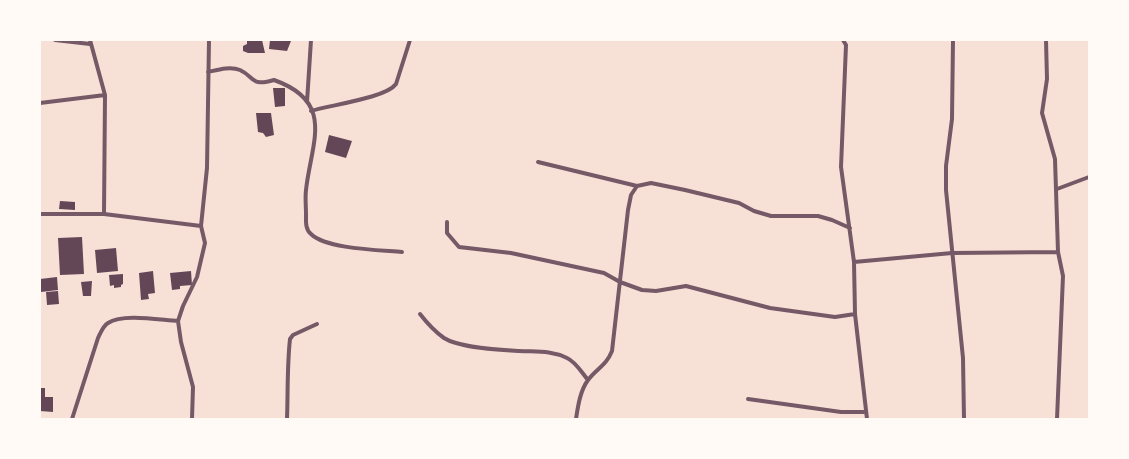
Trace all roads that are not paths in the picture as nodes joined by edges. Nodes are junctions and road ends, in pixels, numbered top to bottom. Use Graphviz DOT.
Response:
graph roads {
  1 [pos="55,40"];
  2 [pos="209,40"];
  3 [pos="310,40"];
  4 [pos="410,40"];
  5 [pos="843,40"];
  6 [pos="953,40"];
  7 [pos="1046,40"];
  8 [pos="90,42"];
  9 [pos="208,72"];
  10 [pos="105,95"];
  11 [pos="307,102"];
  12 [pos="40,103"];
  13 [pos="311,111"];
  14 [pos="538,162"];
  15 [pos="1089,177"];
  16 [pos="637,186"];
  17 [pos="1056,188"];
  18 [pos="40,214"];
  19 [pos="104,214"];
  20 [pos="447,222"];
  21 [pos="201,226"];
  22 [pos="850,228"];
  23 [pos="402,252"];
  24 [pos="1058,252"];
  25 [pos="952,254"];
  26 [pos="854,262"];
  27 [pos="620,282"];
  28 [pos="420,314"];
  29 [pos="855,314"];
  30 [pos="178,321"];
  31 [pos="317,324"];
  32 [pos="588,380"];
  33 [pos="748,399"];
  34 [pos="866,412"];
  35 [pos="72,419"];
  36 [pos="192,419"];
  37 [pos="287,419"];
  38 [pos="576,419"];
  39 [pos="867,419"];
  40 [pos="964,419"];
  41 [pos="1056,419"];
  1 -- 8 [label="street"];
  2 -- 9 [label="street"];
  3 -- 11 [label="street"];
  4 -- 13 [label="street"];
  5 -- 22 [label="street"];
  6 -- 25 [label="street"];
  7 -- 17 [label="street"];
  8 -- 10 [label="street"];
  9 -- 11 [label="street"];
  9 -- 21 [label="street"];
  10 -- 12 [label="street"];
  10 -- 19 [label="street"];
  11 -- 13 [label="street"];
  13 -- 23 [label="street"];
  14 -- 16 [label="street"];
  15 -- 17 [label="street"];
  16 -- 22 [label="street"];
  16 -- 27 [label="street"];
  17 -- 24 [label="street"];
  18 -- 19 [label="street"];
  19 -- 21 [label="street"];
  20 -- 27 [label="street"];
  21 -- 30 [label="street"];
  22 -- 26 [label="street"];
  24 -- 25 [label="street"];
  24 -- 41 [label="street"];
  25 -- 26 [label="street"];
  25 -- 40 [label="street"];
  26 -- 29 [label="street"];
  27 -- 29 [label="street"];
  27 -- 32 [label="street"];
  28 -- 32 [label="street"];
  29 -- 34 [label="street"];
  30 -- 35 [label="street"];
  30 -- 36 [label="street"];
  31 -- 37 [label="street"];
  32 -- 38 [label="street"];
  33 -- 34 [label="street"];
  34 -- 39 [label="street"];
}
